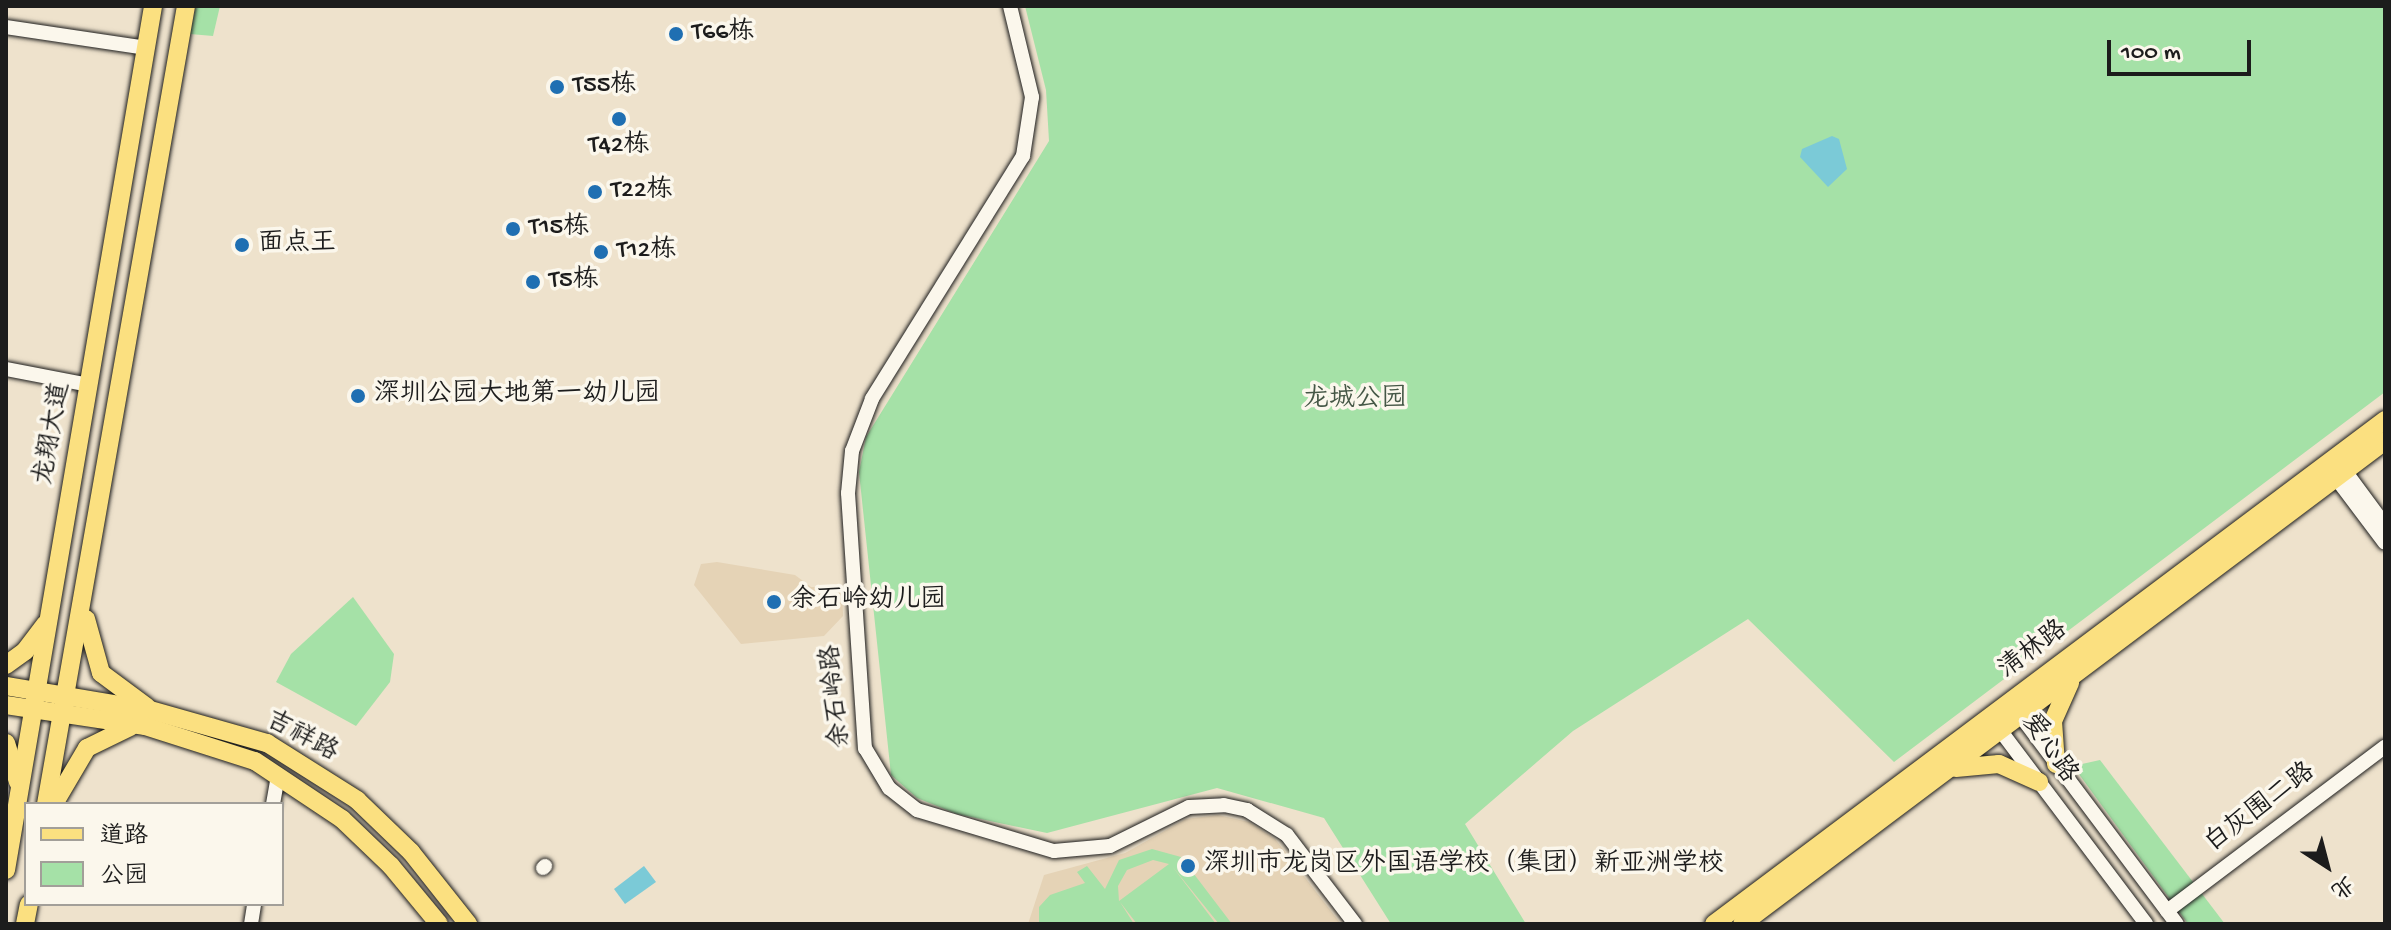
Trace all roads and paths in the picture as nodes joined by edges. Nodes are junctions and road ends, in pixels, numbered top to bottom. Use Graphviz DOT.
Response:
graph roads {
  1 [pos="153,6"];
  2 [pos="186,6"];
  3 [pos="1010,6"];
  4 [pos="6,27"];
  5 [pos="146,48"];
  6 [pos="6,369"];
  7 [pos="89,385"];
  8 [pos="2385,420"];
  9 [pos="2385,441"];
  10 [pos="2340,475"];
  11 [pos="2385,525"];
  12 [pos="2385,543"];
  13 [pos="53,594"];
  14 [pos="84,600"];
  15 [pos="6,665"];
  16 [pos="2081,669"];
  17 [pos="6,686"];
  18 [pos="35,701"];
  19 [pos="6,705"];
  20 [pos="64,706"];
  21 [pos="1999,710"];
  22 [pos="2020,715"];
  23 [pos="148,718"];
  24 [pos="2000,730"];
  25 [pos="6,743"];
  26 [pos="2385,747"];
  27 [pos="2056,764"];
  28 [pos="1942,773"];
  29 [pos="278,776"];
  30 [pos="2039,782"];
  31 [pos="19,797"];
  32 [pos="46,802"];
  33 [pos="55,802"];
  34 [pos="273,802"];
  35 [pos="6,870"];
  36 [pos="2167,911"];
  37 [pos="439,924"];
  38 [pos="468,924"];
  39 [pos="1355,924"];
  40 [pos="1714,924"];
  41 [pos="1742,924"];
  42 [pos="2145,924"];
  43 [pos="2177,924"];
  1 -- 5 [label="main road, 龙翔大道"];
  2 -- 14 [label="main road"];
  3 -- 39 [label="street, 余石岭路"];
  4 -- 5 [label="street"];
  5 -- 7 [label="main road, 龙翔大道"];
  6 -- 7 [label="street"];
  7 -- 13 [label="main road, 龙翔大道"];
  8 -- 21 [label="main road, 清林路"];
  9 -- 10 [label="main road, 清林路"];
  10 -- 11 [label="street"];
  10 -- 12 [label="street"];
  10 -- 16 [label="main road, 清林路"];
  13 -- 15 [label="main road"];
  13 -- 18 [label="main road, 龙翔大道"];
  14 -- 20 [label="main road"];
  14 -- 23 [label="main road"];
  16 -- 22 [label="main road, 清林路"];
  16 -- 27 [label="main road"];
  17 -- 18 [label="main road, 吉祥路"];
  18 -- 19 [label="main road, 吉祥路"];
  18 -- 20 [label="main road, 吉祥路"];
  18 -- 31 [label="main road, 龙翔大道"];
  20 -- 23 [label="main road, 吉祥路"];
  20 -- 32 [label="main road"];
  21 -- 22 [label="street, 爱心路"];
  21 -- 24 [label="street, 爱心路"];
  21 -- 40 [label="main road, 清林路"];
  22 -- 24 [label="main road, 清林路"];
  22 -- 27 [label="street, 爱心路"];
  23 -- 29 [label="main road, 吉祥路"];
  23 -- 33 [label="main road"];
  23 -- 38 [label="main road, 吉祥路"];
  24 -- 28 [label="main road, 清林路"];
  24 -- 30 [label="street, 爱心路"];
  25 -- 31 [label="main road"];
  26 -- 36 [label="street, 白灰围二路"];
  27 -- 36 [label="street, 爱心路"];
  28 -- 30 [label="main road"];
  28 -- 41 [label="main road, 清林路"];
  29 -- 34 [label="street"];
  29 -- 37 [label="main road, 吉祥路"];
  30 -- 42 [label="street, 爱心路"];
  31 -- 35 [label="main road, 龙翔大道"];
  36 -- 43 [label="street, 爱心路"];
}
